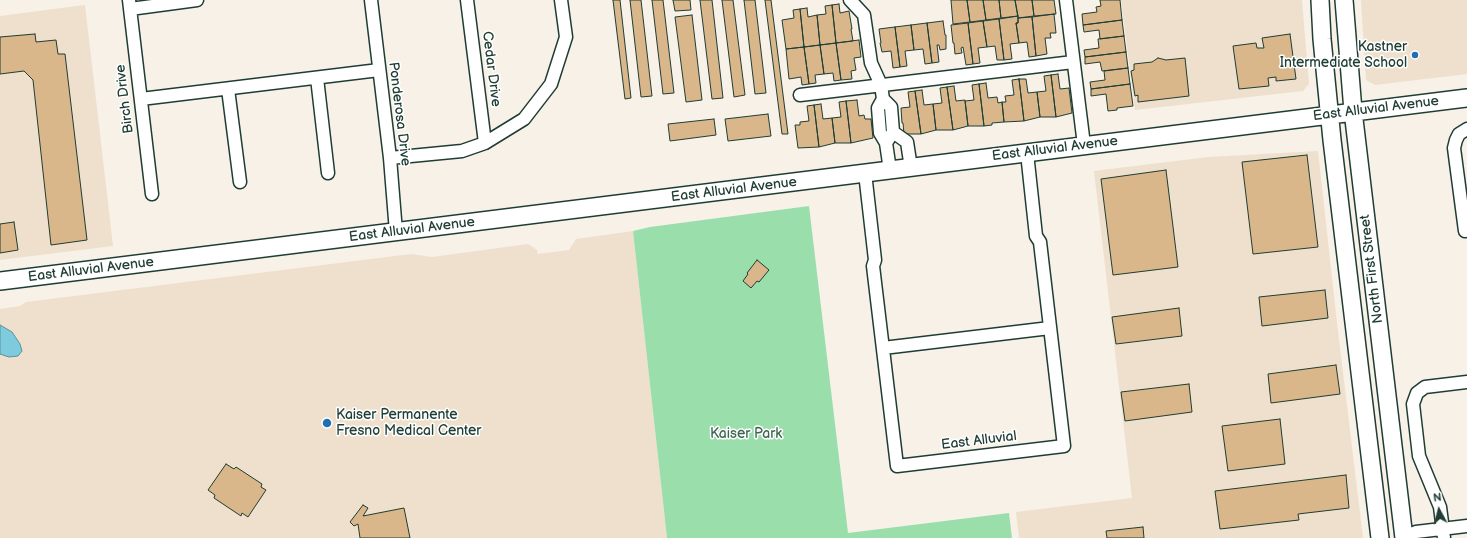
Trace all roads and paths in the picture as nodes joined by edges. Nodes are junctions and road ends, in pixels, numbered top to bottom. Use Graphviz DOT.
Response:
graph roads {
  1 [pos="197,0"];
  2 [pos="371,0"];
  3 [pos="467,0"];
  4 [pos="561,0"];
  5 [pos="850,0"];
  6 [pos="1066,0"];
  7 [pos="1320,0"];
  8 [pos="1344,0"];
  9 [pos="129,4"];
  10 [pos="1073,62"];
  11 [pos="379,70"];
  12 [pos="317,78"];
  13 [pos="881,85"];
  14 [pos="228,89"];
  15 [pos="800,95"];
  16 [pos="1467,98"];
  17 [pos="141,99"];
  18 [pos="883,99"];
  19 [pos="1353,112"];
  20 [pos="1329,114"];
  21 [pos="893,132"];
  22 [pos="1463,132"];
  23 [pos="485,143"];
  24 [pos="886,143"];
  25 [pos="1084,145"];
  26 [pos="1027,153"];
  27 [pos="390,158"];
  28 [pos="911,168"];
  29 [pos="890,170"];
  30 [pos="328,173"];
  31 [pos="865,173"];
  32 [pos="240,182"];
  33 [pos="152,194"];
  34 [pos="1465,231"];
  35 [pos="396,232"];
  36 [pos="0,281"];
  37 [pos="1050,328"];
  38 [pos="883,348"];
  39 [pos="1467,382"];
  40 [pos="1467,526"];
  41 [pos="1443,534"];
  42 [pos="1380,538"];
  43 [pos="1403,538"];
  1 -- 9 [label="street"];
  2 -- 11 [label="street, Ponderosa Drive"];
  3 -- 23 [label="street, Cedar Drive"];
  4 -- 23 [label="street"];
  5 -- 13 [label="street"];
  6 -- 10 [label="street"];
  7 -- 20 [label="main road, North First Street"];
  8 -- 19 [label="main road, North First Street"];
  9 -- 17 [label="street, Birch Drive"];
  10 -- 13 [label="street"];
  10 -- 25 [label="street"];
  11 -- 12 [label="street"];
  11 -- 27 [label="street, Ponderosa Drive"];
  12 -- 14 [label="street"];
  12 -- 30 [label="street"];
  13 -- 15 [label="street"];
  13 -- 18 [label="street"];
  14 -- 17 [label="street"];
  14 -- 32 [label="street"];
  16 -- 19 [label="main road, East Alluvial Avenue"];
  17 -- 33 [label="street, Birch Drive"];
  18 -- 21 [label="street"];
  18 -- 24 [label="street"];
  19 -- 20 [label="main road, East Alluvial Avenue"];
  19 -- 43 [label="main road, North First Street"];
  20 -- 25 [label="main road, East Alluvial Avenue"];
  20 -- 42 [label="main road, North First Street"];
  21 -- 24 [label="street"];
  21 -- 28 [label="street"];
  22 -- 34 [label="street"];
  23 -- 27 [label="street"];
  24 -- 29 [label="street"];
  25 -- 26 [label="main road, East Alluvial Avenue"];
  26 -- 28 [label="main road, East Alluvial Avenue"];
  26 -- 37 [label="street, East Alluvial"];
  27 -- 35 [label="street, Ponderosa Drive"];
  28 -- 29 [label="main road, East Alluvial Avenue"];
  29 -- 31 [label="main road, East Alluvial Avenue"];
  31 -- 35 [label="main road, East Alluvial Avenue"];
  31 -- 38 [label="street, East Alluvial"];
  35 -- 36 [label="main road, East Alluvial Avenue"];
  37 -- 38 [label="street"];
  37 -- 38 [label="street, East Alluvial"];
  39 -- 41 [label="street"];
  40 -- 41 [label="street"];
  41 -- 43 [label="street"];
}
